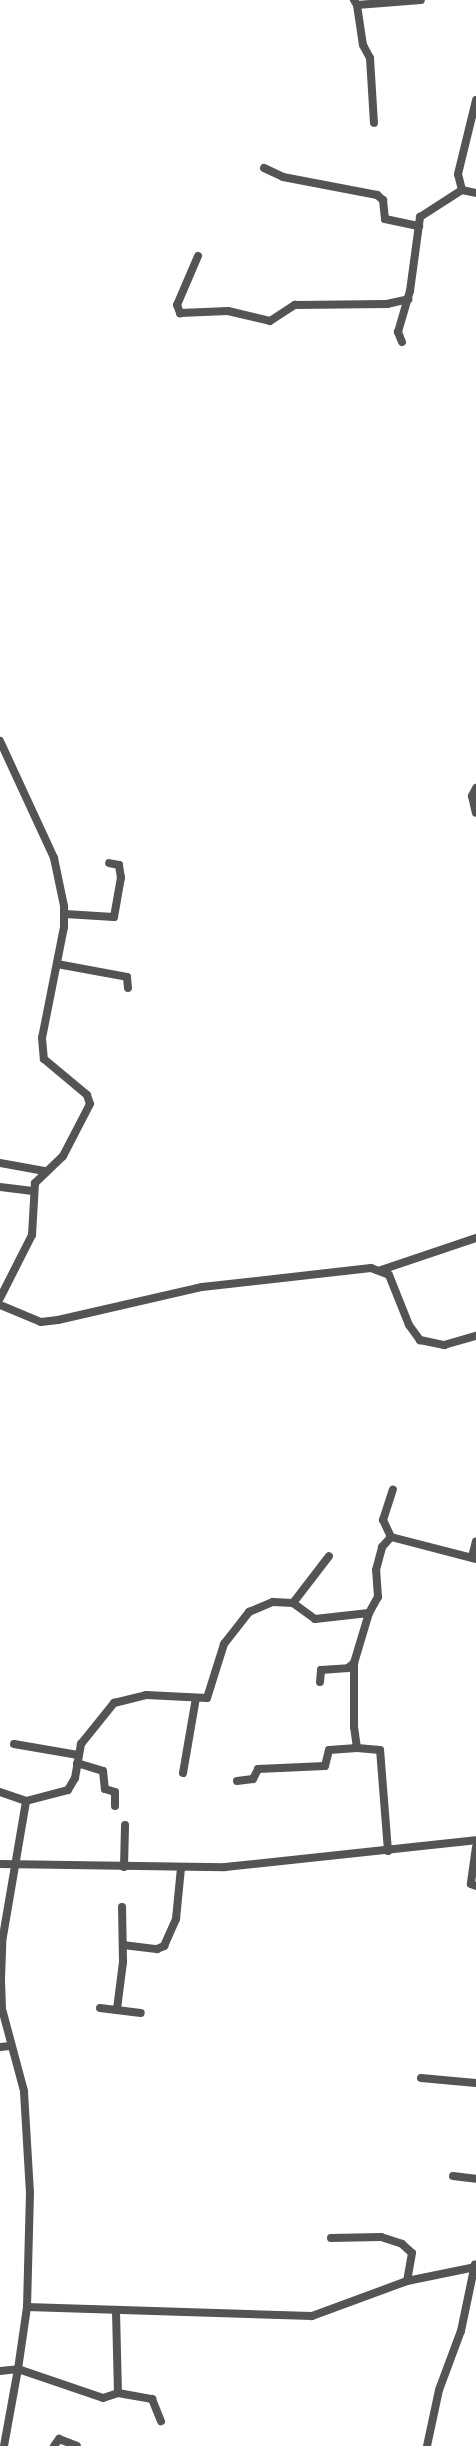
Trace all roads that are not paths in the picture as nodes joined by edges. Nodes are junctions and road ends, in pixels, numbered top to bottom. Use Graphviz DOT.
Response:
graph roads {
  1 [pos="420,0"];
  2 [pos="356,3"];
  3 [pos="476,100"];
  4 [pos="374,123"];
  5 [pos="264,168"];
  6 [pos="462,190"];
  7 [pos="476,193"];
  8 [pos="419,226"];
  9 [pos="198,256"];
  10 [pos="408,299"];
  11 [pos="402,342"];
  12 [pos="0,741"];
  13 [pos="476,788"];
  14 [pos="476,813"];
  15 [pos="110,863"];
  16 [pos="65,914"];
  17 [pos="57,964"];
  18 [pos="128,988"];
  19 [pos="0,1163"];
  20 [pos="44,1171"];
  21 [pos="0,1187"];
  22 [pos="33,1191"];
  23 [pos="476,1238"];
  24 [pos="381,1270"];
  25 [pos="0,1299"];
  26 [pos="0,1305"];
  27 [pos="476,1336"];
  28 [pos="393,1490"];
  29 [pos="391,1537"];
  30 [pos="476,1541"];
  31 [pos="329,1556"];
  32 [pos="474,1558"];
  33 [pos="293,1604"];
  34 [pos="369,1613"];
  35 [pos="354,1663"];
  36 [pos="320,1682"];
  37 [pos="196,1698"];
  38 [pos="14,1744"];
  39 [pos="357,1748"];
  40 [pos="78,1759"];
  41 [pos="183,1773"];
  42 [pos="237,1781"];
  43 [pos="0,1792"];
  44 [pos="26,1802"];
  45 [pos="115,1806"];
  46 [pos="125,1825"];
  47 [pos="476,1840"];
  48 [pos="476,1847"];
  49 [pos="388,1851"];
  50 [pos="0,1864"];
  51 [pos="18,1864"];
  52 [pos="124,1867"];
  53 [pos="181,1868"];
  54 [pos="476,1886"];
  55 [pos="122,1907"];
  56 [pos="1,1942"];
  57 [pos="123,1945"];
  58 [pos="1,2002"];
  59 [pos="100,2008"];
  60 [pos="117,2009"];
  61 [pos="141,2013"];
  62 [pos="10,2046"];
  63 [pos="0,2047"];
  64 [pos="421,2078"];
  65 [pos="476,2083"];
  66 [pos="453,2176"];
  67 [pos="476,2179"];
  68 [pos="331,2238"];
  69 [pos="476,2265"];
  70 [pos="407,2281"];
  71 [pos="27,2307"];
  72 [pos="116,2312"];
  73 [pos="18,2369"];
  74 [pos="0,2371"];
  75 [pos="118,2393"];
  76 [pos="161,2421"];
  77 [pos="4,2446"];
  78 [pos="54,2446"];
  79 [pos="77,2446"];
  80 [pos="427,2446"];
  1 -- 2 [label="street"];
  2 -- 4 [label="street"];
  3 -- 6 [label="street"];
  5 -- 8 [label="street"];
  6 -- 7 [label="street"];
  6 -- 8 [label="street"];
  8 -- 10 [label="street"];
  9 -- 10 [label="street"];
  10 -- 11 [label="street"];
  12 -- 16 [label="street"];
  13 -- 14 [label="street"];
  15 -- 16 [label="street"];
  16 -- 17 [label="street"];
  17 -- 18 [label="street"];
  17 -- 20 [label="street"];
  19 -- 20 [label="street"];
  20 -- 22 [label="street"];
  21 -- 22 [label="street"];
  22 -- 25 [label="street"];
  23 -- 24 [label="street"];
  24 -- 26 [label="street"];
  24 -- 27 [label="street"];
  28 -- 29 [label="street"];
  29 -- 32 [label="street"];
  29 -- 34 [label="street"];
  30 -- 32 [label="street"];
  31 -- 33 [label="street"];
  33 -- 34 [label="street"];
  33 -- 37 [label="street"];
  34 -- 35 [label="street"];
  35 -- 36 [label="street"];
  35 -- 39 [label="street"];
  37 -- 40 [label="street"];
  37 -- 41 [label="street"];
  38 -- 40 [label="street"];
  39 -- 42 [label="street"];
  39 -- 49 [label="street"];
  40 -- 44 [label="street"];
  40 -- 45 [label="street"];
  43 -- 44 [label="street"];
  44 -- 51 [label="street"];
  46 -- 52 [label="street"];
  47 -- 49 [label="street"];
  48 -- 54 [label="street"];
  49 -- 53 [label="street"];
  50 -- 51 [label="street"];
  51 -- 52 [label="street"];
  51 -- 56 [label="street"];
  52 -- 53 [label="street"];
  53 -- 57 [label="street"];
  55 -- 57 [label="street"];
  56 -- 58 [label="street"];
  57 -- 60 [label="street"];
  58 -- 62 [label="street"];
  59 -- 60 [label="street"];
  60 -- 61 [label="street"];
  62 -- 63 [label="street"];
  62 -- 71 [label="street"];
  64 -- 65 [label="street"];
  66 -- 67 [label="street"];
  68 -- 70 [label="street"];
  69 -- 70 [label="street"];
  69 -- 80 [label="street"];
  70 -- 72 [label="street"];
  71 -- 72 [label="street"];
  71 -- 73 [label="street"];
  72 -- 75 [label="street"];
  73 -- 74 [label="street"];
  73 -- 75 [label="street"];
  73 -- 77 [label="street"];
  75 -- 76 [label="street"];
  78 -- 79 [label="street"];
}
